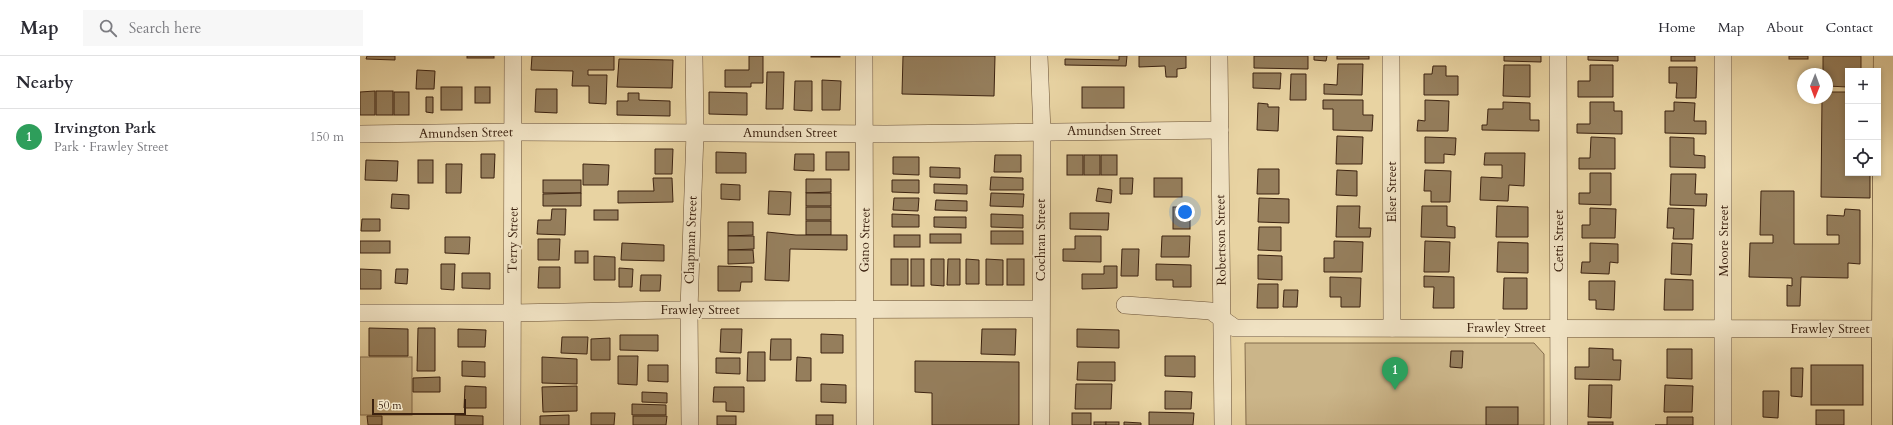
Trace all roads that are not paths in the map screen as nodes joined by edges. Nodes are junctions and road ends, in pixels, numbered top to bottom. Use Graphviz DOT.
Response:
graph roads {
  1 [pos="513,56"];
  2 [pos="694,56"];
  3 [pos="864,56"];
  4 [pos="1039,56"];
  5 [pos="1219,56"];
  6 [pos="1391,56"];
  7 [pos="1558,56"];
  8 [pos="1723,56"];
  9 [pos="1884,56"];
  10 [pos="1220,130"];
  11 [pos="514,132"];
  12 [pos="1042,132"];
  13 [pos="695,133"];
  14 [pos="866,133"];
  15 [pos="360,134"];
  16 [pos="1888,148"];
  17 [pos="1125,305"];
  18 [pos="1040,309"];
  19 [pos="689,310"];
  20 [pos="864,310"];
  21 [pos="360,313"];
  22 [pos="512,313"];
  23 [pos="1222,319"];
  24 [pos="1392,328"];
  25 [pos="1560,329"];
  26 [pos="1724,329"];
  27 [pos="1888,329"];
  28 [pos="512,425"];
  29 [pos="690,425"];
  30 [pos="865,425"];
  31 [pos="1041,425"];
  32 [pos="1223,425"];
  33 [pos="1559,425"];
  34 [pos="1723,425"];
  35 [pos="1882,425"];
  1 -- 11 [label="street, Terry Street"];
  2 -- 13 [label="street, Chapman Street"];
  3 -- 14 [label="street, Gano Street"];
  4 -- 12 [label="street, Cochran Street"];
  5 -- 10 [label="street, Robertson Street"];
  6 -- 24 [label="street, Elser Street"];
  7 -- 25 [label="street, Cetti Street"];
  8 -- 26 [label="street, Moore Street"];
  9 -- 16 [label="main road"];
  10 -- 12 [label="street, Amundsen Street"];
  10 -- 23 [label="street, Robertson Street"];
  11 -- 13 [label="street, Amundsen Street"];
  11 -- 15 [label="street, Amundsen Street"];
  11 -- 22 [label="street, Terry Street"];
  12 -- 14 [label="street, Amundsen Street"];
  12 -- 18 [label="street, Cochran Street"];
  13 -- 14 [label="street, Amundsen Street"];
  13 -- 19 [label="street, Chapman Street"];
  14 -- 20 [label="street, Gano Street"];
  16 -- 27 [label="main road"];
  17 -- 23 [label="street, Frawley Street"];
  18 -- 20 [label="street, Frawley Street"];
  18 -- 31 [label="street, Cochran Street"];
  19 -- 20 [label="street, Frawley Street"];
  19 -- 22 [label="street, Frawley Street"];
  19 -- 29 [label="street, Chapman Street"];
  20 -- 30 [label="street, Gano Street"];
  21 -- 22 [label="street, Frawley Street"];
  22 -- 28 [label="street, Terry Street"];
  23 -- 24 [label="street, Frawley Street"];
  23 -- 32 [label="street, Robertson Street"];
  24 -- 25 [label="street, Frawley Street"];
  25 -- 26 [label="street, Frawley Street"];
  25 -- 33 [label="street, Cetti Street"];
  26 -- 27 [label="street, Frawley Street"];
  26 -- 34 [label="street, Moore Street"];
  27 -- 35 [label="main road"];
}
